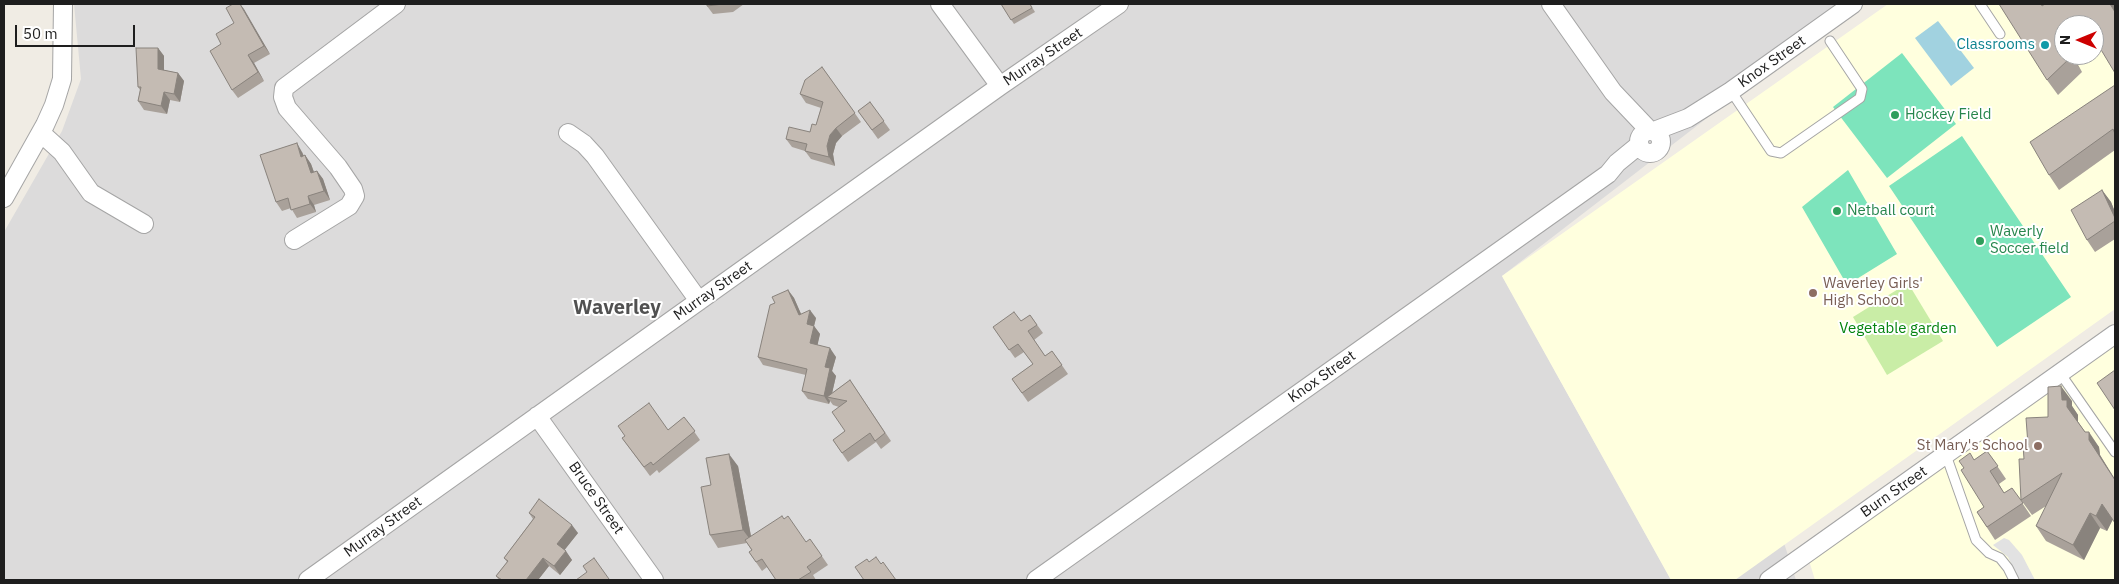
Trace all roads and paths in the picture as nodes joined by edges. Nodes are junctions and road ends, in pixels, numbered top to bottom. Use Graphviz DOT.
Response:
graph roads {
  1 [pos="63,4"];
  2 [pos="396,4"];
  3 [pos="940,4"];
  4 [pos="1120,4"];
  5 [pos="1551,4"];
  6 [pos="1853,4"];
  7 [pos="1980,4"];
  8 [pos="2000,34"];
  9 [pos="1830,41"];
  10 [pos="1000,86"];
  11 [pos="1731,91"];
  12 [pos="41,133"];
  13 [pos="568,133"];
  14 [pos="1648,141"];
  15 [pos="4,198"];
  16 [pos="144,224"];
  17 [pos="294,240"];
  18 [pos="699,301"];
  19 [pos="2115,334"];
  20 [pos="2060,373"];
  21 [pos="538,416"];
  22 [pos="2115,452"];
  23 [pos="1946,455"];
  24 [pos="328,575"];
  25 [pos="308,580"];
  26 [pos="654,580"];
  27 [pos="1036,580"];
  28 [pos="1769,580"];
  29 [pos="2014,580"];
  1 -- 12 [label="street"];
  2 -- 17 [label="street"];
  3 -- 10 [label="street"];
  4 -- 10 [label="street, Murray Street"];
  5 -- 14 [label="street"];
  6 -- 11 [label="street, Knox Street"];
  7 -- 8 [label="lane"];
  9 -- 11 [label="lane"];
  10 -- 18 [label="street, Murray Street"];
  11 -- 14 [label="street, Knox Street"];
  12 -- 15 [label="street"];
  12 -- 16 [label="street"];
  13 -- 18 [label="street"];
  14 -- 27 [label="street, Knox Street"];
  18 -- 21 [label="street, Murray Street"];
  19 -- 20 [label="street, Burn Street"];
  20 -- 22 [label="lane"];
  20 -- 23 [label="street, Burn Street"];
  21 -- 24 [label="street, Murray Street"];
  21 -- 26 [label="street, Bruce Street"];
  23 -- 28 [label="street, Burn Street"];
  23 -- 29 [label="lane"];
  24 -- 25 [label="street, Murray Street"];
}
